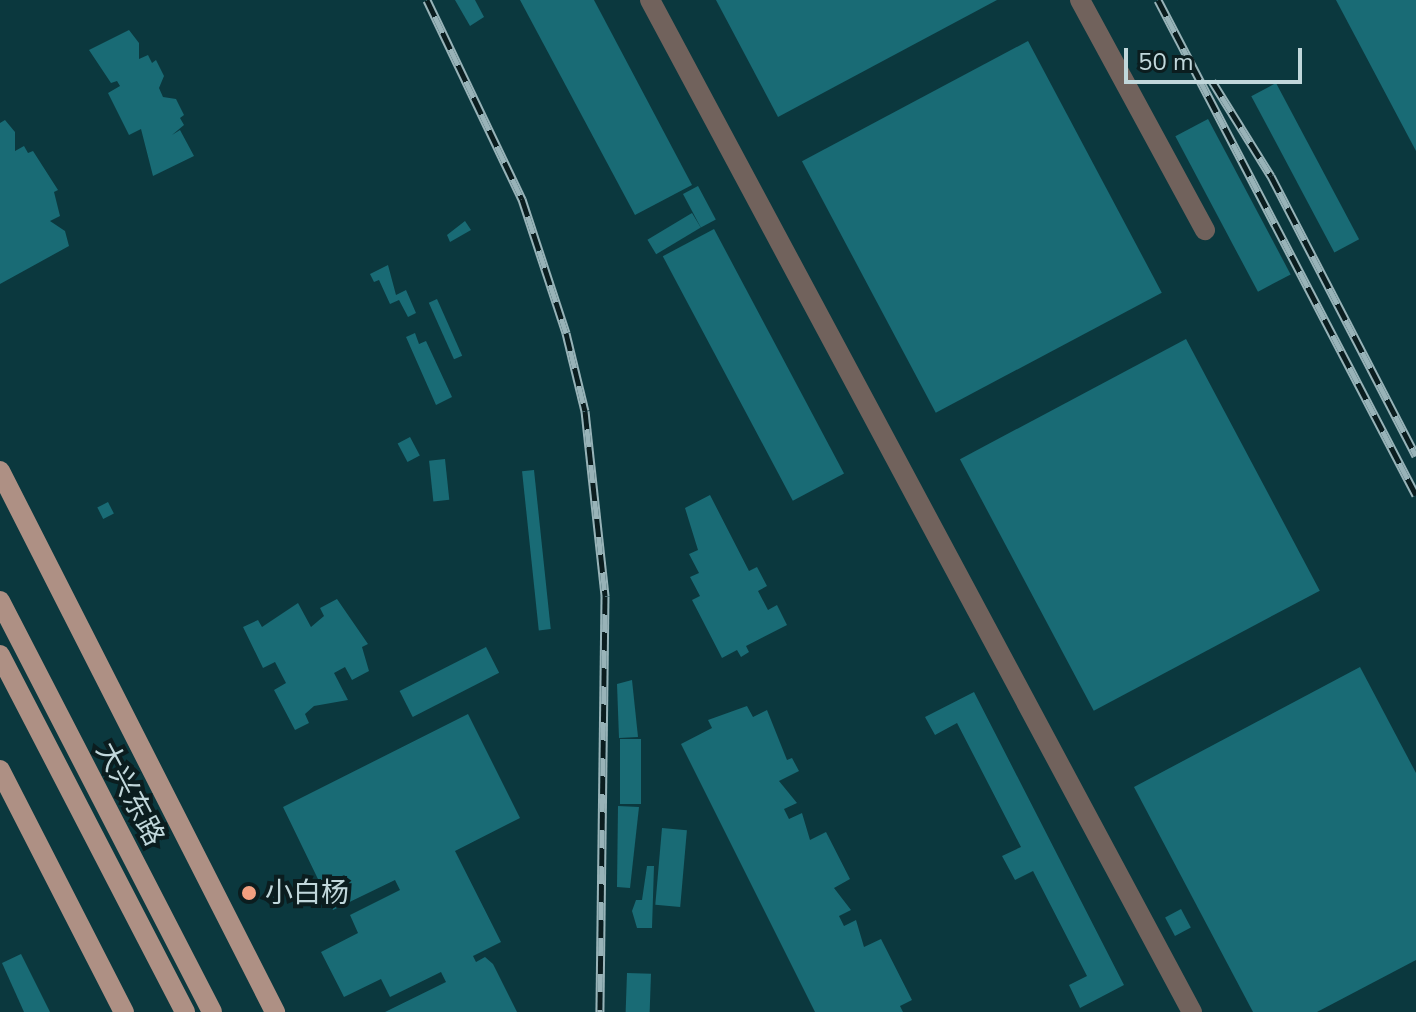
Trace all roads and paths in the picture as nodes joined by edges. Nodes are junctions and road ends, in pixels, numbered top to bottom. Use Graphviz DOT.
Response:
graph roads {
  1 [pos="650,0"];
  2 [pos="1080,0"];
  3 [pos="1205,230"];
  4 [pos="0,471"];
  5 [pos="0,601"];
  6 [pos="0,655"];
  7 [pos="0,770"];
  8 [pos="124,1012"];
  9 [pos="185,1012"];
  10 [pos="212,1012"];
  11 [pos="275,1012"];
  12 [pos="1192,1012"];
  1 -- 12 [label="lane"];
  2 -- 3 [label="lane"];
  4 -- 11 [label="main road"];
  5 -- 10 [label="main road, 大兴东路"];
  6 -- 9 [label="main road, 大兴东路"];
  7 -- 8 [label="main road"];
}
